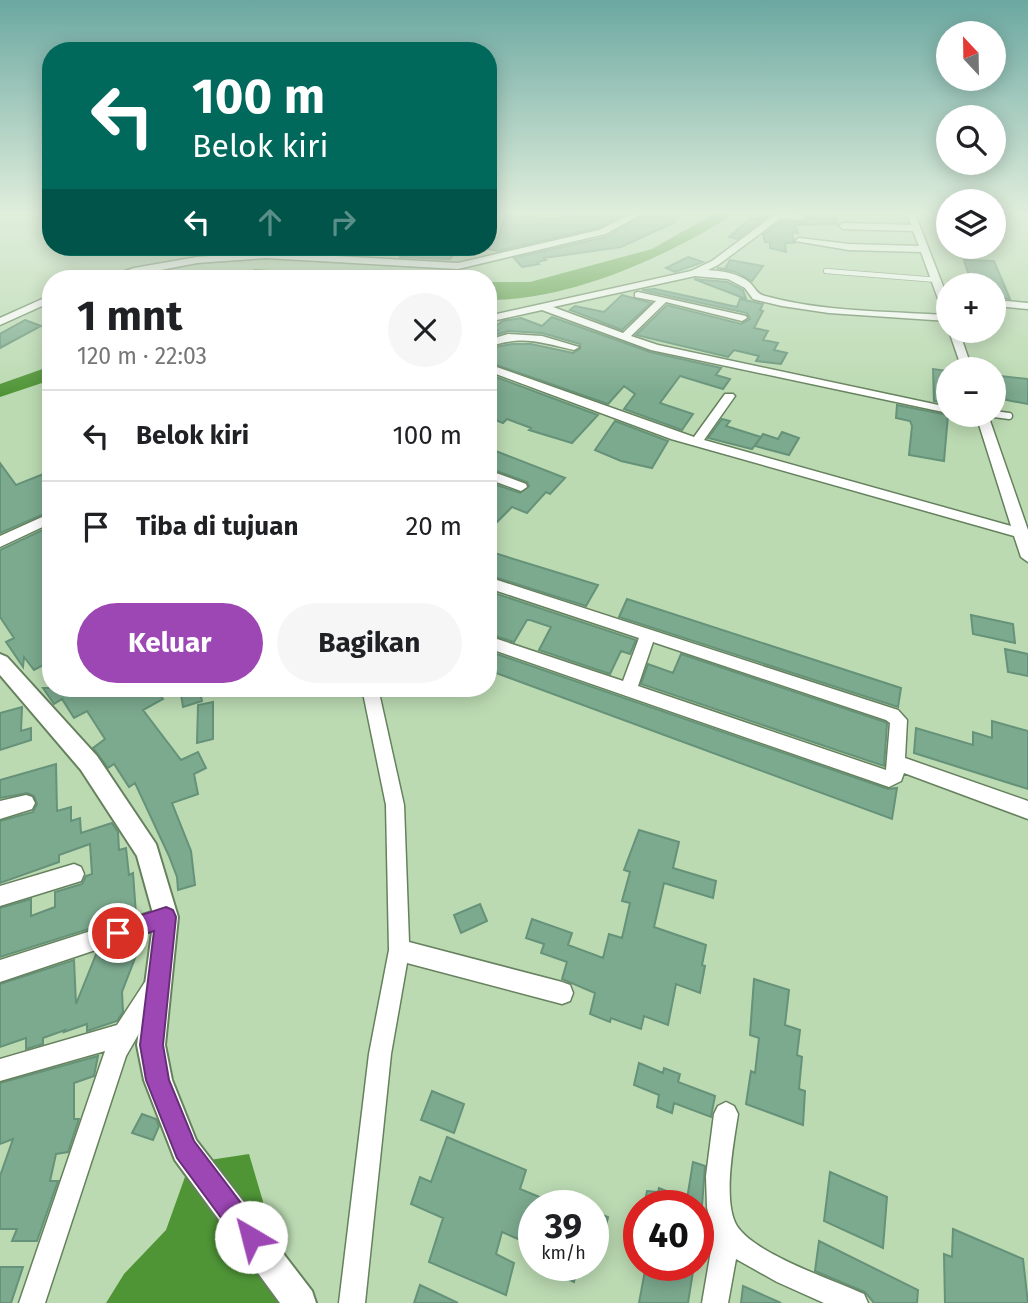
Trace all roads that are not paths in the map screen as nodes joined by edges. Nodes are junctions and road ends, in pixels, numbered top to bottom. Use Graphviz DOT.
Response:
graph roads {
  1 [pos="699,272"];
  2 [pos="836,272"];
  3 [pos="694,274"];
  4 [pos="936,280"];
  5 [pos="638,295"];
  6 [pos="663,300"];
  7 [pos="42,302"];
  8 [pos="1006,304"];
  9 [pos="1028,306"];
  10 [pos="543,307"];
  11 [pos="936,314"];
  12 [pos="497,316"];
  13 [pos="742,318"];
  14 [pos="0,322"];
  15 [pos="623,338"];
  16 [pos="497,340"];
  17 [pos="574,347"];
  18 [pos="497,371"];
  19 [pos="729,396"];
  20 [pos="936,407"];
  21 [pos="1006,416"];
  22 [pos="1009,416"];
  23 [pos="987,427"];
  24 [pos="697,442"];
  25 [pos="497,478"];
  26 [pos="521,487"];
  27 [pos="42,521"];
  28 [pos="1024,534"];
  29 [pos="0,542"];
  30 [pos="1028,557"];
  31 [pos="497,585"];
  32 [pos="648,634"];
  33 [pos="497,645"];
  34 [pos="0,662"];
  35 [pos="628,690"];
  36 [pos="371,697"];
  37 [pos="898,763"];
  38 [pos="26,803"];
  39 [pos="0,810"];
  40 [pos="1028,810"];
  41 [pos="74,874"];
  42 [pos="0,896"];
  43 [pos="166,917"];
  44 [pos="399,950"];
  45 [pos="0,971"];
  46 [pos="156,986"];
  47 [pos="562,992"];
  48 [pos="124,1034"];
  49 [pos="0,1070"];
  50 [pos="726,1114"];
  51 [pos="727,1234"];
  52 [pos="32,1303"];
  53 [pos="300,1303"];
  54 [pos="352,1303"];
  55 [pos="715,1303"];
  56 [pos="855,1303"];
  1 -- 3 [label="street"];
  2 -- 4 [label="lane"];
  3 -- 10 [label="street"];
  3 -- 11 [label="street"];
  5 -- 6 [label="street"];
  6 -- 13 [label="street"];
  6 -- 15 [label="street"];
  7 -- 14 [label="street"];
  8 -- 9 [label="street"];
  10 -- 12 [label="street"];
  10 -- 15 [label="street"];
  15 -- 20 [label="street"];
  16 -- 17 [label="street"];
  18 -- 24 [label="street"];
  19 -- 24 [label="street"];
  21 -- 22 [label="lane"];
  23 -- 28 [label="street"];
  24 -- 28 [label="street"];
  25 -- 26 [label="street"];
  27 -- 29 [label="street"];
  28 -- 30 [label="street"];
  31 -- 32 [label="street"];
  32 -- 35 [label="street"];
  32 -- 37 [label="street"];
  33 -- 35 [label="street"];
  34 -- 43 [label="street"];
  35 -- 37 [label="street"];
  36 -- 44 [label="street"];
  37 -- 40 [label="street"];
  38 -- 39 [label="street"];
  41 -- 42 [label="street"];
  43 -- 45 [label="street"];
  43 -- 46 [label="street"];
  44 -- 47 [label="street"];
  44 -- 54 [label="street"];
  46 -- 48 [label="street"];
  46 -- 53 [label="street"];
  48 -- 49 [label="street"];
  48 -- 52 [label="street"];
  50 -- 51 [label="street"];
  51 -- 55 [label="street"];
  51 -- 56 [label="street"];
}
